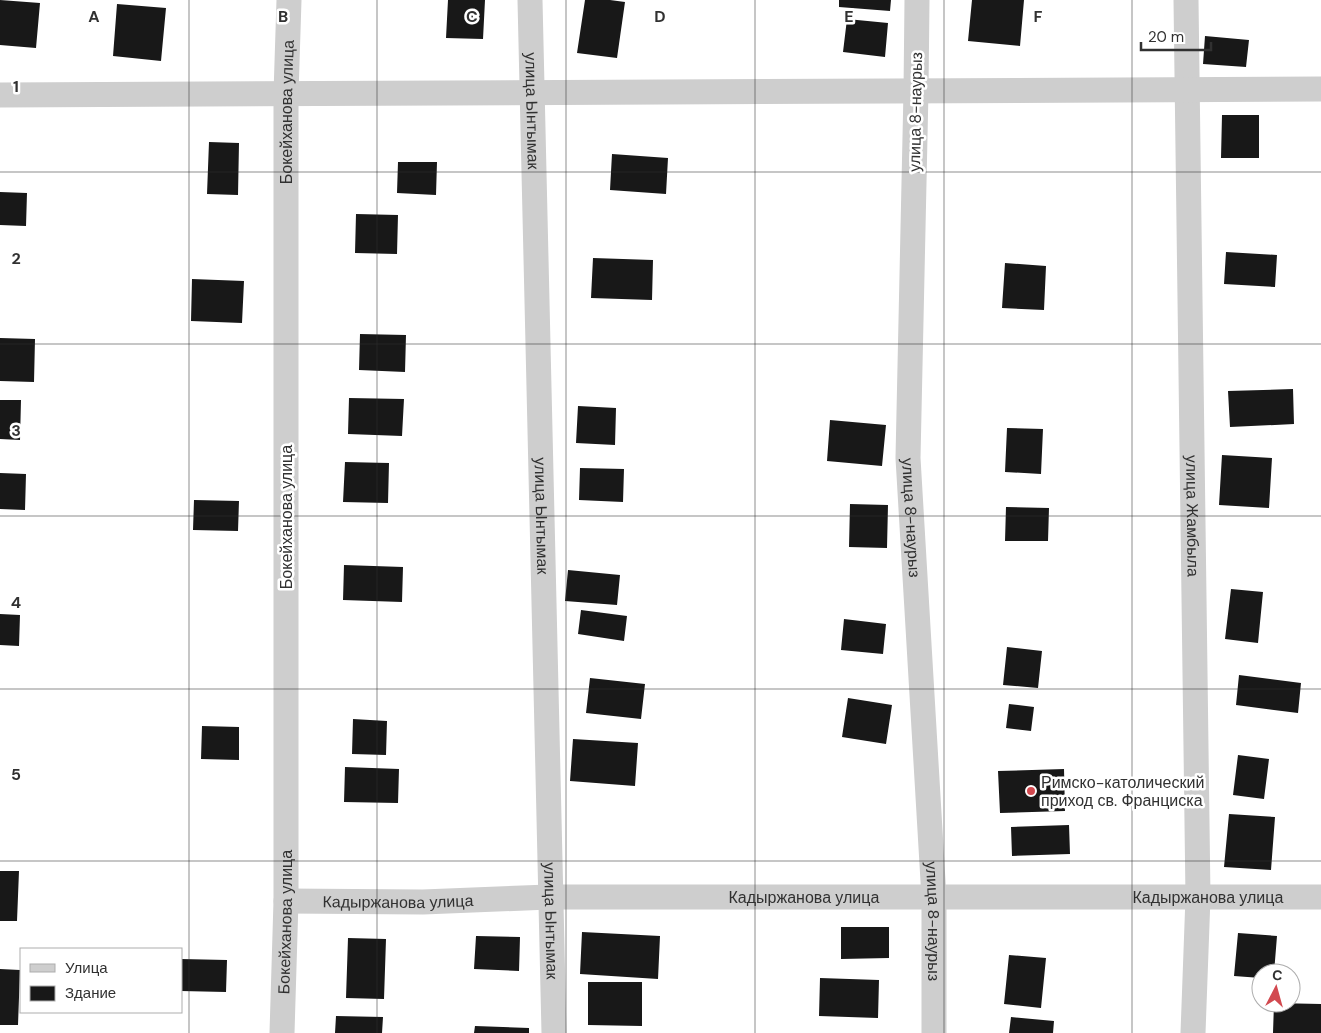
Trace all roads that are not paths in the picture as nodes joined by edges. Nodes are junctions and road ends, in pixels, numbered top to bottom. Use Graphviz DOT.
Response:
graph roads {
  1 [pos="289,0"];
  2 [pos="530,0"];
  3 [pos="917,0"];
  4 [pos="1186,0"];
  5 [pos="1321,89"];
  6 [pos="1188,90"];
  7 [pos="916,91"];
  8 [pos="532,93"];
  9 [pos="286,94"];
  10 [pos="0,95"];
  11 [pos="549,897"];
  12 [pos="1198,897"];
  13 [pos="1321,897"];
  14 [pos="934,898"];
  15 [pos="286,900"];
  16 [pos="282,1033"];
  17 [pos="554,1033"];
  18 [pos="934,1033"];
  19 [pos="1193,1033"];
  1 -- 9 [label="street, Бокейханова улица"];
  2 -- 8 [label="street, улица Ынтымак"];
  3 -- 7 [label="street, улица 8-наурыз"];
  4 -- 6 [label="street, улица Жамбыла"];
  5 -- 6 [label="street"];
  6 -- 7 [label="street"];
  6 -- 12 [label="street, улица Жамбыла"];
  7 -- 8 [label="street"];
  7 -- 14 [label="street, улица 8-наурыз"];
  8 -- 9 [label="street"];
  8 -- 11 [label="street, улица Ынтымак"];
  9 -- 10 [label="street"];
  9 -- 15 [label="street, Бокейханова улица"];
  11 -- 14 [label="street, Кадыржанова улица"];
  11 -- 15 [label="street, Кадыржанова улица"];
  11 -- 17 [label="street, улица Ынтымак"];
  12 -- 13 [label="street, Кадыржанова улица"];
  12 -- 14 [label="street, Кадыржанова улица"];
  12 -- 19 [label="street, улица Жамбыла"];
  14 -- 18 [label="street, улица 8-наурыз"];
  15 -- 16 [label="street, Бокейханова улица"];
}
